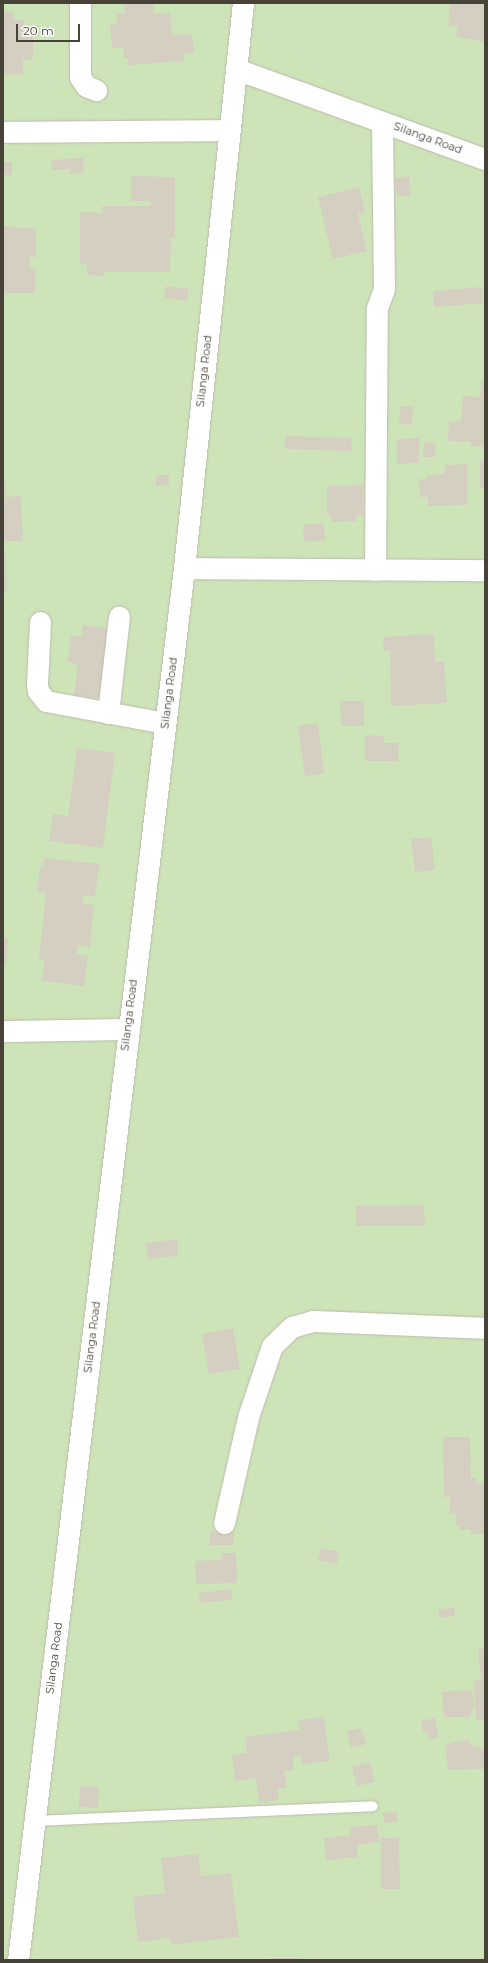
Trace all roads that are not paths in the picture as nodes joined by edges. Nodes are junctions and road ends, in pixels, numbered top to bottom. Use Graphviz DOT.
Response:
graph roads {
  1 [pos="80,3"];
  2 [pos="242,3"];
  3 [pos="236,69"];
  4 [pos="96,90"];
  5 [pos="382,122"];
  6 [pos="228,130"];
  7 [pos="3,132"];
  8 [pos="485,159"];
  9 [pos="184,568"];
  10 [pos="375,570"];
  11 [pos="485,570"];
  12 [pos="119,617"];
  13 [pos="40,622"];
  14 [pos="108,713"];
  15 [pos="165,723"];
  16 [pos="128,1029"];
  17 [pos="3,1031"];
  18 [pos="485,1328"];
  19 [pos="224,1523"];
  20 [pos="373,1806"];
  21 [pos="34,1821"];
  22 [pos="18,1960"];
  1 -- 4 [label="street"];
  2 -- 3 [label="street, Silanga Road"];
  3 -- 5 [label="street, Silanga Road"];
  3 -- 6 [label="street, Silanga Road"];
  5 -- 8 [label="street, Silanga Road"];
  5 -- 10 [label="street"];
  6 -- 7 [label="street"];
  6 -- 9 [label="street, Silanga Road"];
  9 -- 10 [label="street"];
  9 -- 15 [label="street, Silanga Road"];
  10 -- 11 [label="street"];
  12 -- 14 [label="street"];
  13 -- 14 [label="street"];
  14 -- 15 [label="street"];
  15 -- 16 [label="street, Silanga Road"];
  16 -- 17 [label="street"];
  16 -- 21 [label="street, Silanga Road"];
  18 -- 19 [label="street"];
  20 -- 21 [label="lane"];
  21 -- 22 [label="street, Silanga Road"];
}
